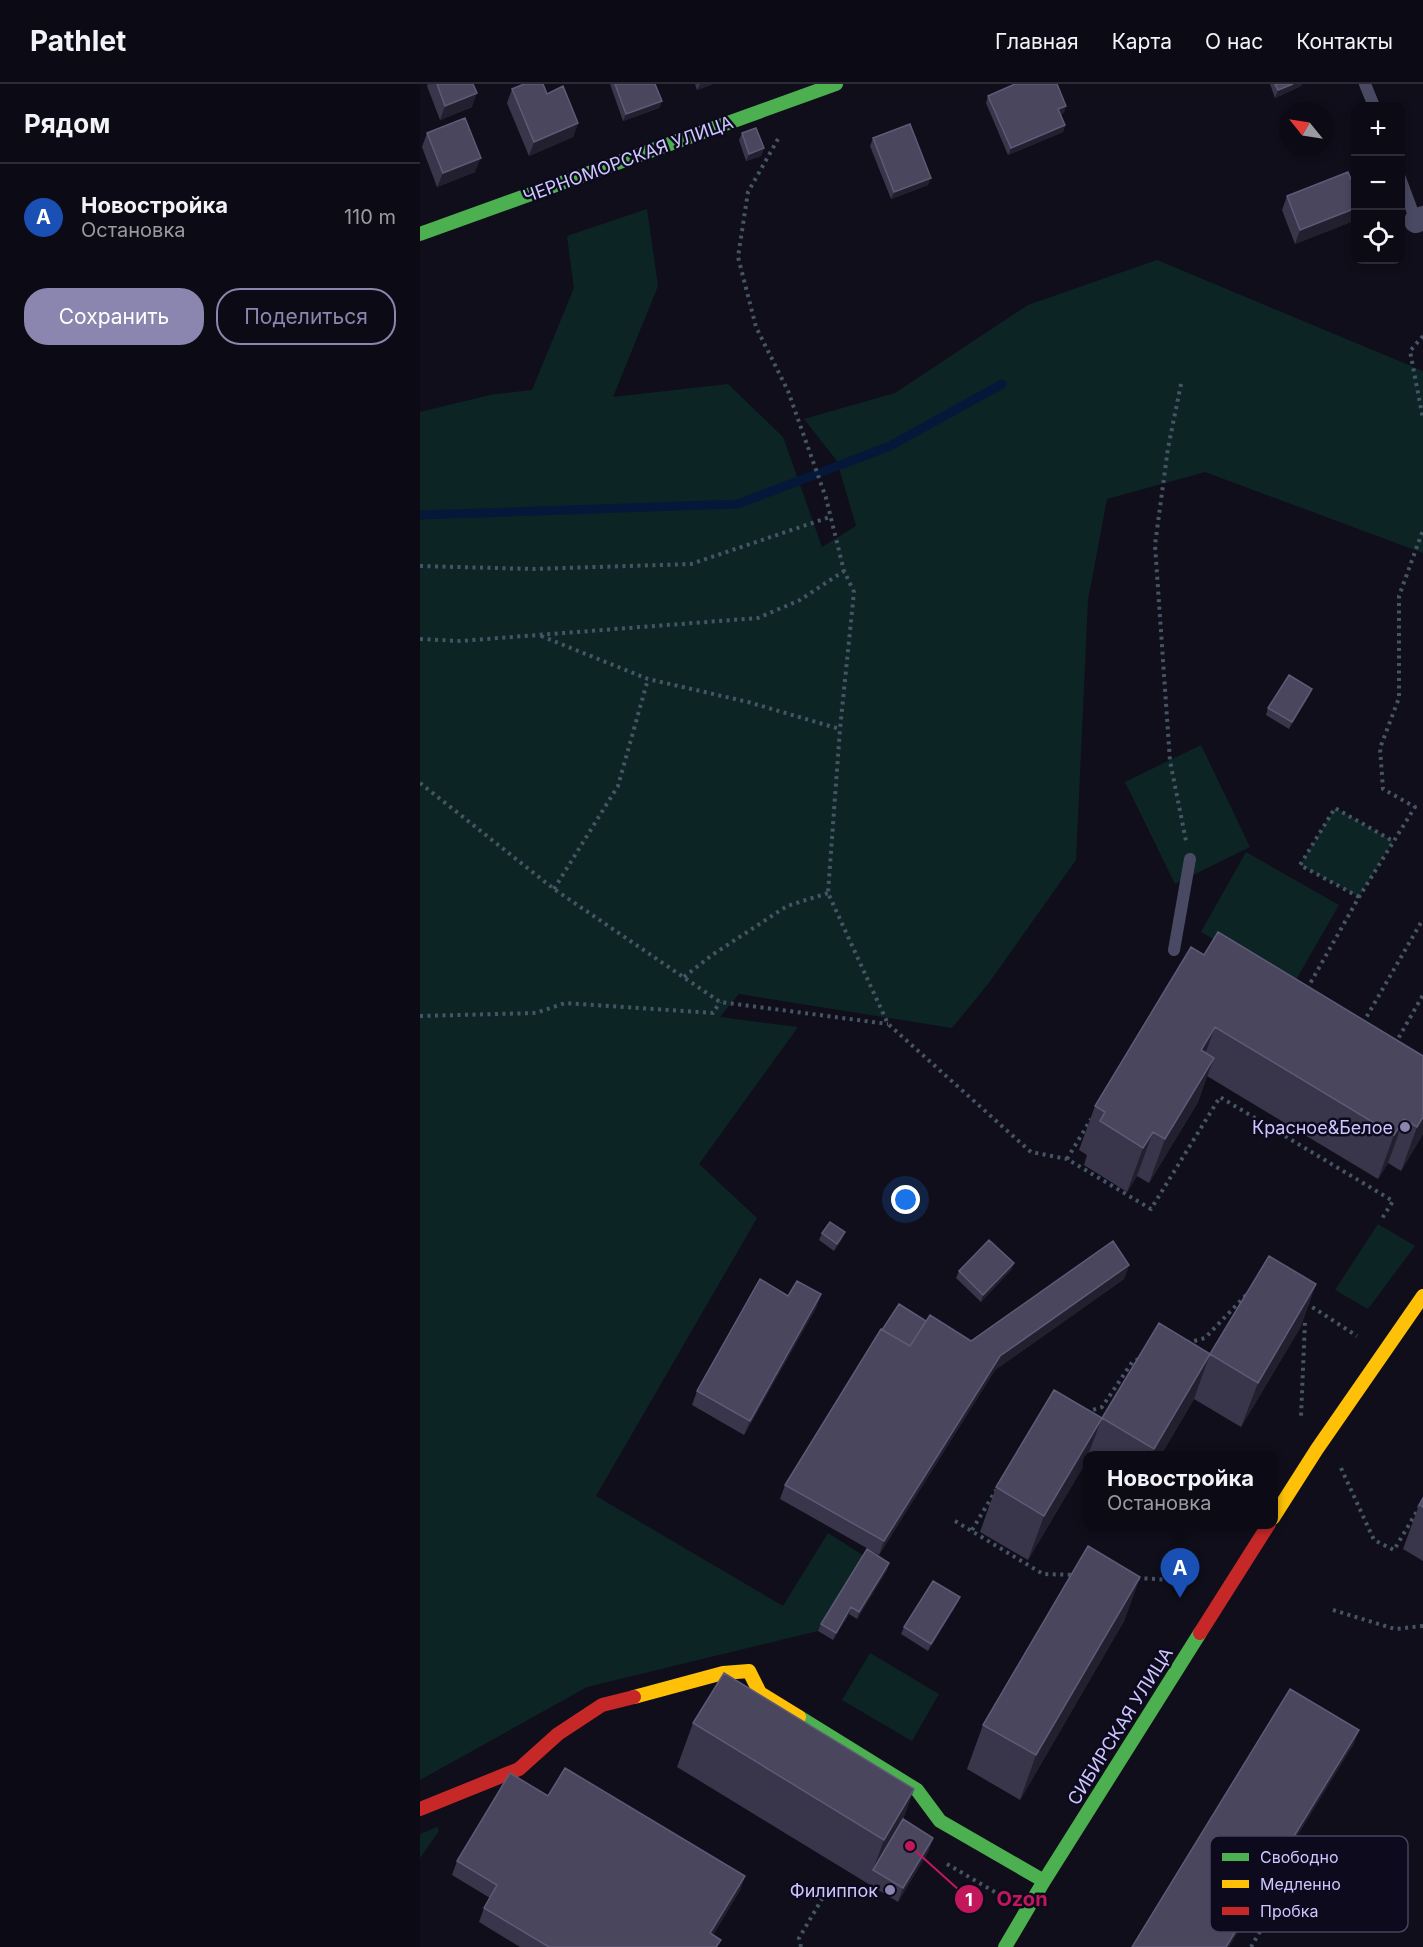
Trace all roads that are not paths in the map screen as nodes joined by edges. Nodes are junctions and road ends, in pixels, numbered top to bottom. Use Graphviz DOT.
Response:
graph roads {
  1 [pos="836,84"];
  2 [pos="1365,84"];
  3 [pos="1372,102"];
  4 [pos="1405,187"];
  5 [pos="1420,219"];
  6 [pos="420,234"];
  7 [pos="1190,859"];
  8 [pos="1174,950"];
  9 [pos="1423,1296"];
  10 [pos="1278,1510"];
  11 [pos="1266,1529"];
  12 [pos="420,1809"];
  13 [pos="1044,1881"];
  14 [pos="1005,1947"];
  1 -- 6 [label="street, ЧЕРНОМОРСКАЯ УЛИЦА"];
  2 -- 3 [label="lane"];
  4 -- 5 [label="lane"];
  7 -- 8 [label="lane"];
  9 -- 10 [label="street"];
  11 -- 13 [label="street, СИБИРСКАЯ УЛИЦА"];
  12 -- 13 [label="street"];
  13 -- 14 [label="street, СИБИРСКАЯ УЛИЦА"];
}
